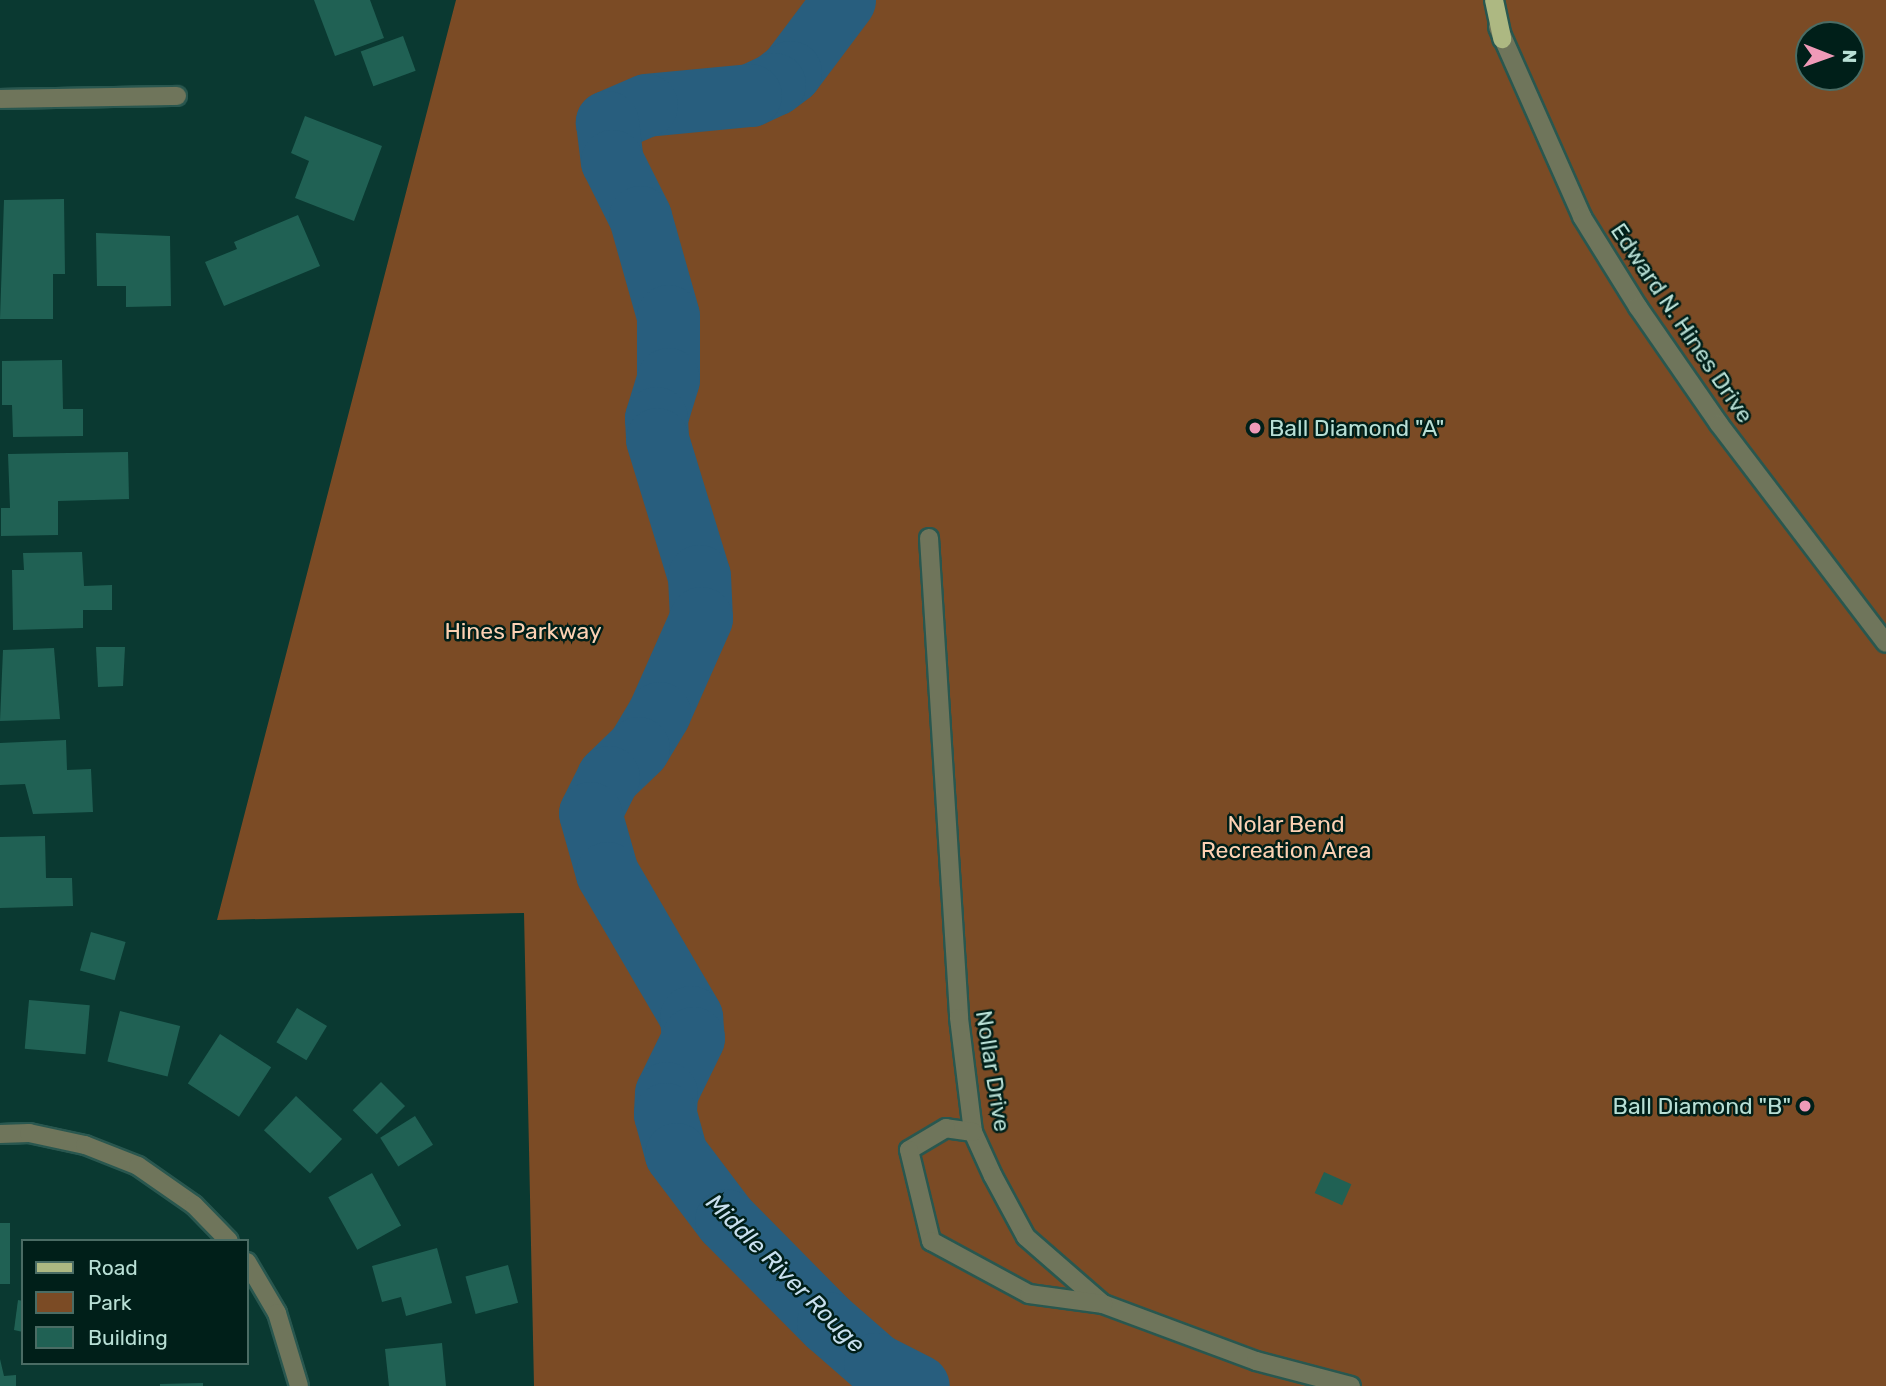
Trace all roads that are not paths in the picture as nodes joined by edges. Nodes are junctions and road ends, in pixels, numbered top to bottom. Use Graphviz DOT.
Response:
graph roads {
  1 [pos="1491,0"];
  2 [pos="1502,39"];
  3 [pos="177,96"];
  4 [pos="0,99"];
  5 [pos="929,538"];
  6 [pos="1886,643"];
  7 [pos="973,1132"];
  8 [pos="0,1134"];
  9 [pos="227,1239"];
  10 [pos="248,1264"];
  11 [pos="1103,1304"];
  12 [pos="299,1386"];
  13 [pos="1351,1386"];
  1 -- 2 [label="main road"];
  2 -- 6 [label="street, Edward N. Hines Drive"];
  3 -- 4 [label="street"];
  5 -- 7 [label="street, Nollar Drive"];
  7 -- 11 [label="street, Nollar Drive"];
  7 -- 11 [label="street"];
  8 -- 9 [label="street"];
  10 -- 12 [label="street"];
  11 -- 13 [label="street, Nollar Drive"];
}
